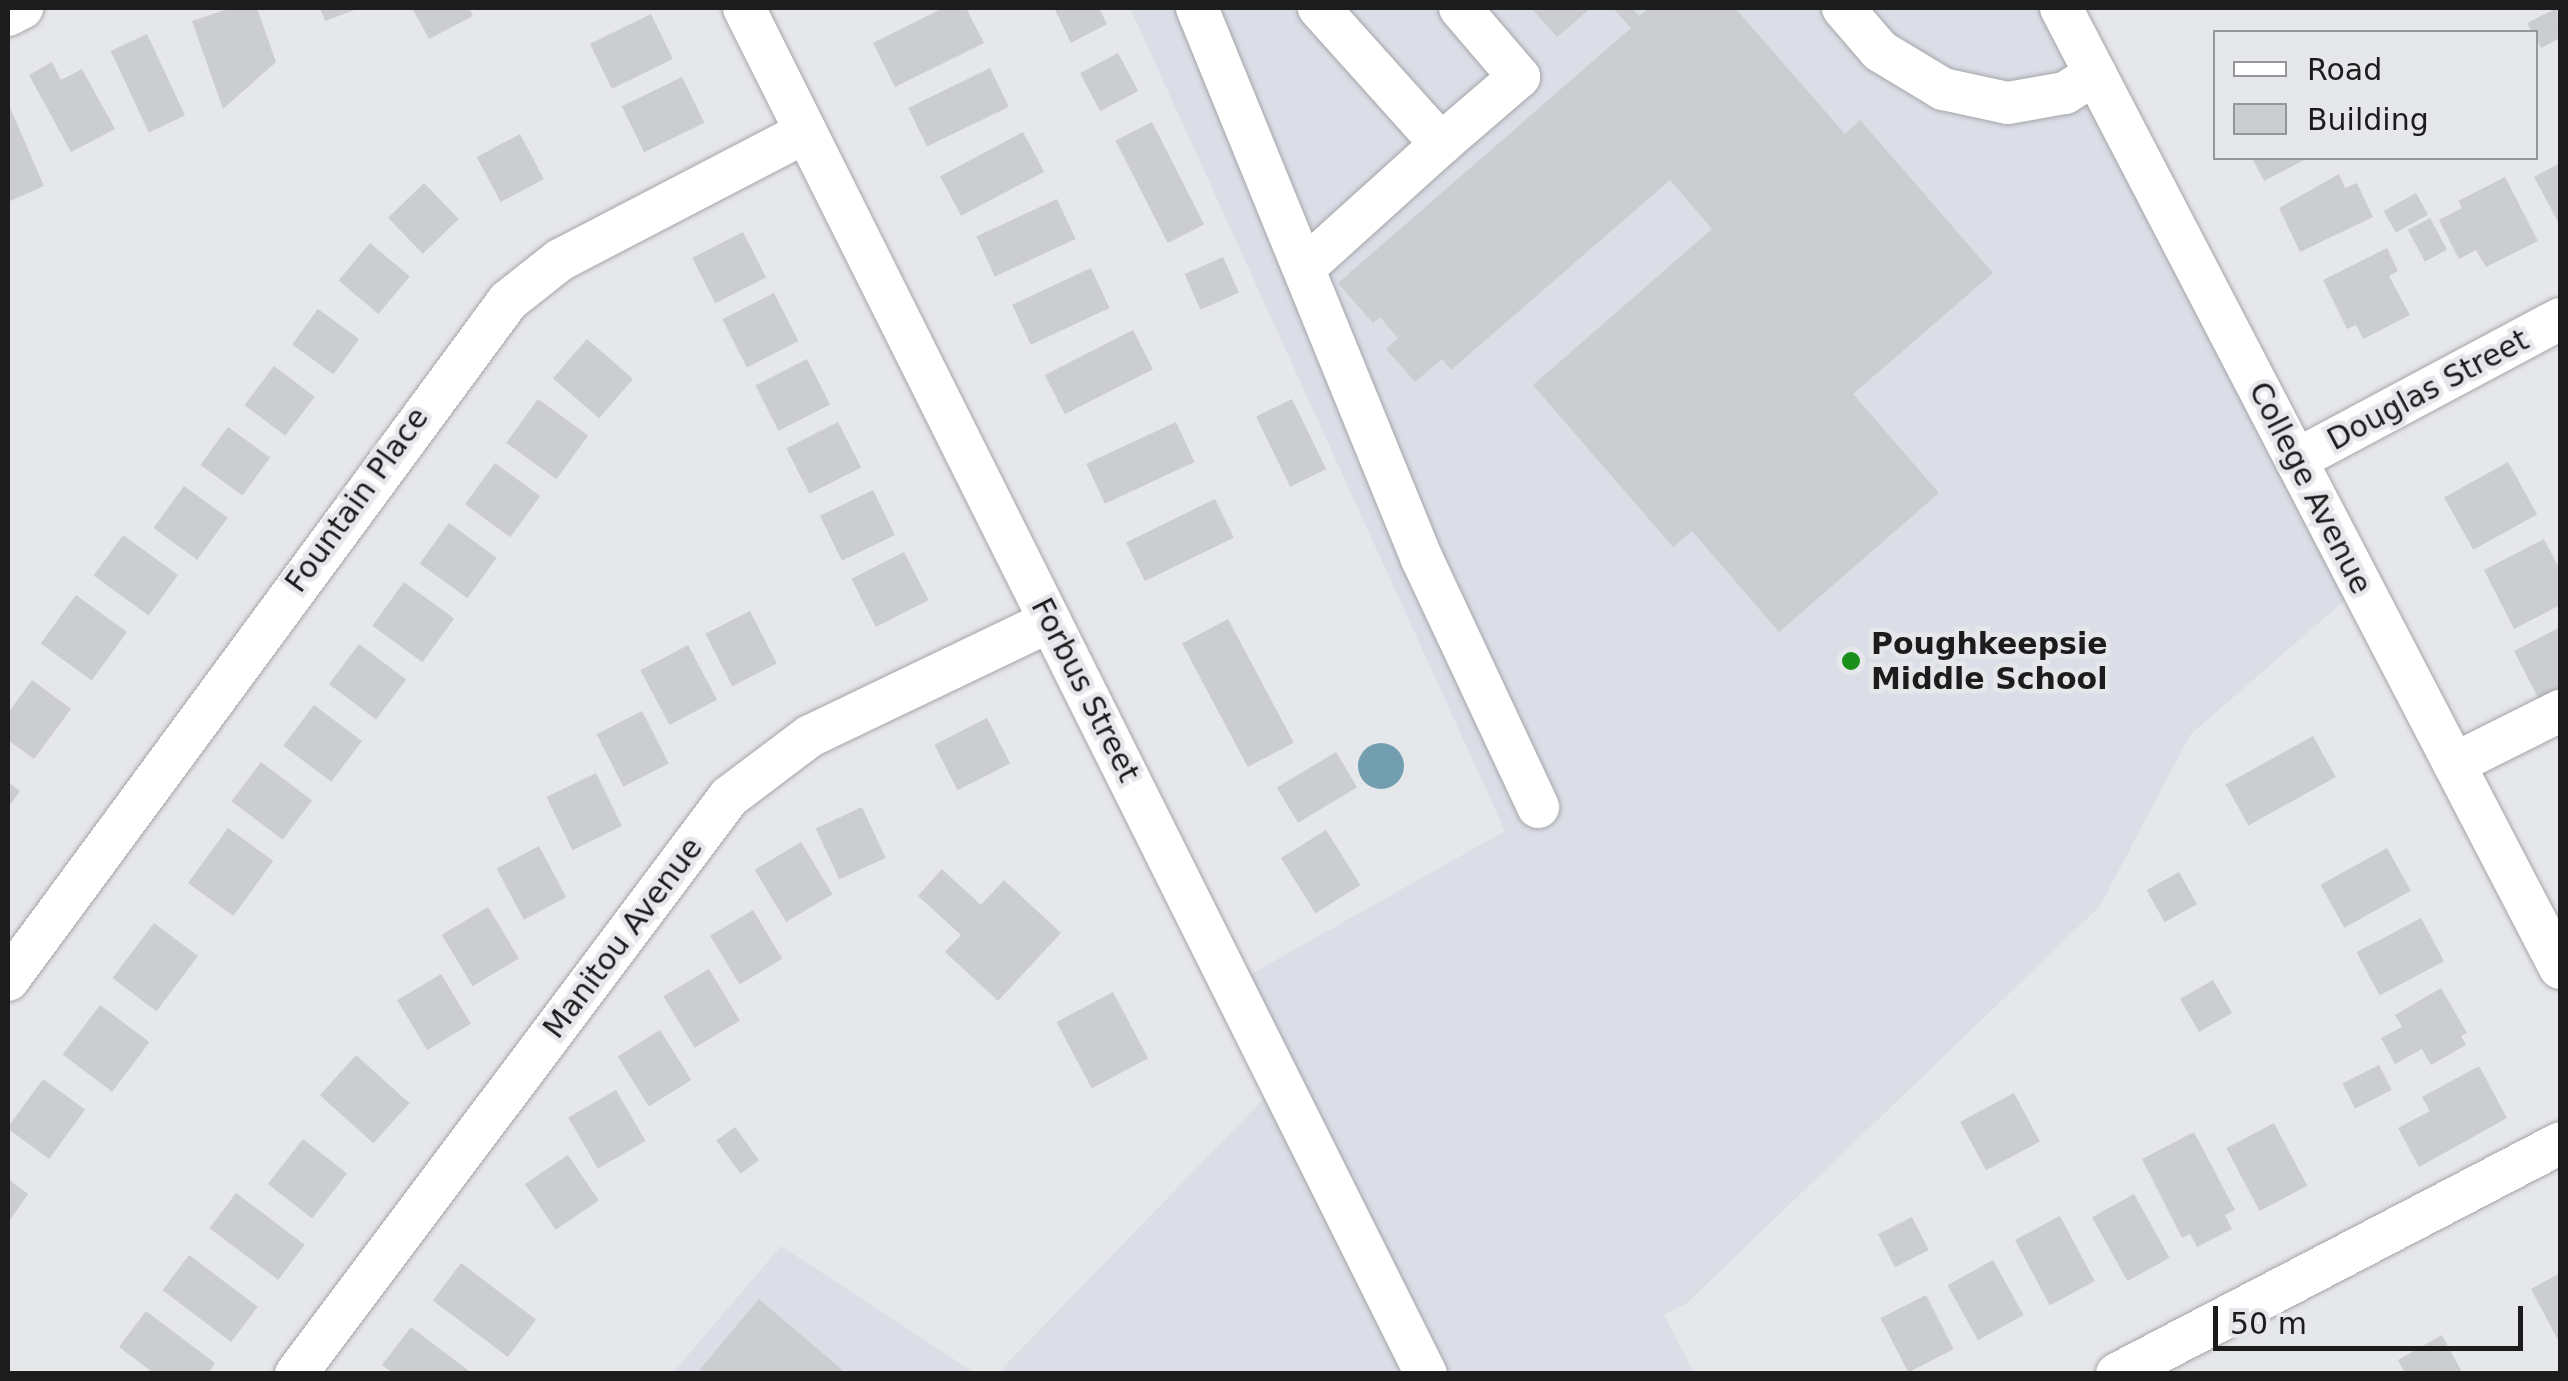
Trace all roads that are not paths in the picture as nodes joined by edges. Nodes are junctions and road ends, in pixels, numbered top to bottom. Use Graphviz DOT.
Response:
graph roads {
  1 [pos="22,8"];
  2 [pos="744,8"];
  3 [pos="1197,8"];
  4 [pos="1319,8"];
  5 [pos="1460,8"];
  6 [pos="1842,8"];
  7 [pos="2061,8"];
  8 [pos="8,15"];
  9 [pos="2095,74"];
  10 [pos="806,132"];
  11 [pos="1441,144"];
  12 [pos="1304,268"];
  13 [pos="2560,319"];
  14 [pos="2296,460"];
  15 [pos="1050,621"];
  16 [pos="2560,711"];
  17 [pos="2454,764"];
  18 [pos="1538,808"];
  19 [pos="2555,943"];
  20 [pos="8,980"];
  21 [pos="2560,1143"];
  22 [pos="296,1374"];
  23 [pos="1426,1374"];
  24 [pos="2117,1374"];
  1 -- 8 [label="street"];
  2 -- 10 [label="street, Forbus Street"];
  3 -- 12 [label="street"];
  4 -- 11 [label="street"];
  5 -- 11 [label="street"];
  6 -- 9 [label="street"];
  7 -- 9 [label="street, College Avenue"];
  9 -- 14 [label="street, College Avenue"];
  10 -- 15 [label="street, Forbus Street"];
  10 -- 20 [label="street, Fountain Place"];
  11 -- 12 [label="street"];
  12 -- 18 [label="street"];
  13 -- 14 [label="street, Douglas Street"];
  14 -- 17 [label="street, College Avenue"];
  15 -- 22 [label="street, Manitou Avenue"];
  15 -- 23 [label="street, Forbus Street"];
  16 -- 17 [label="street"];
  17 -- 19 [label="street, College Avenue"];
  21 -- 24 [label="street"];
}
